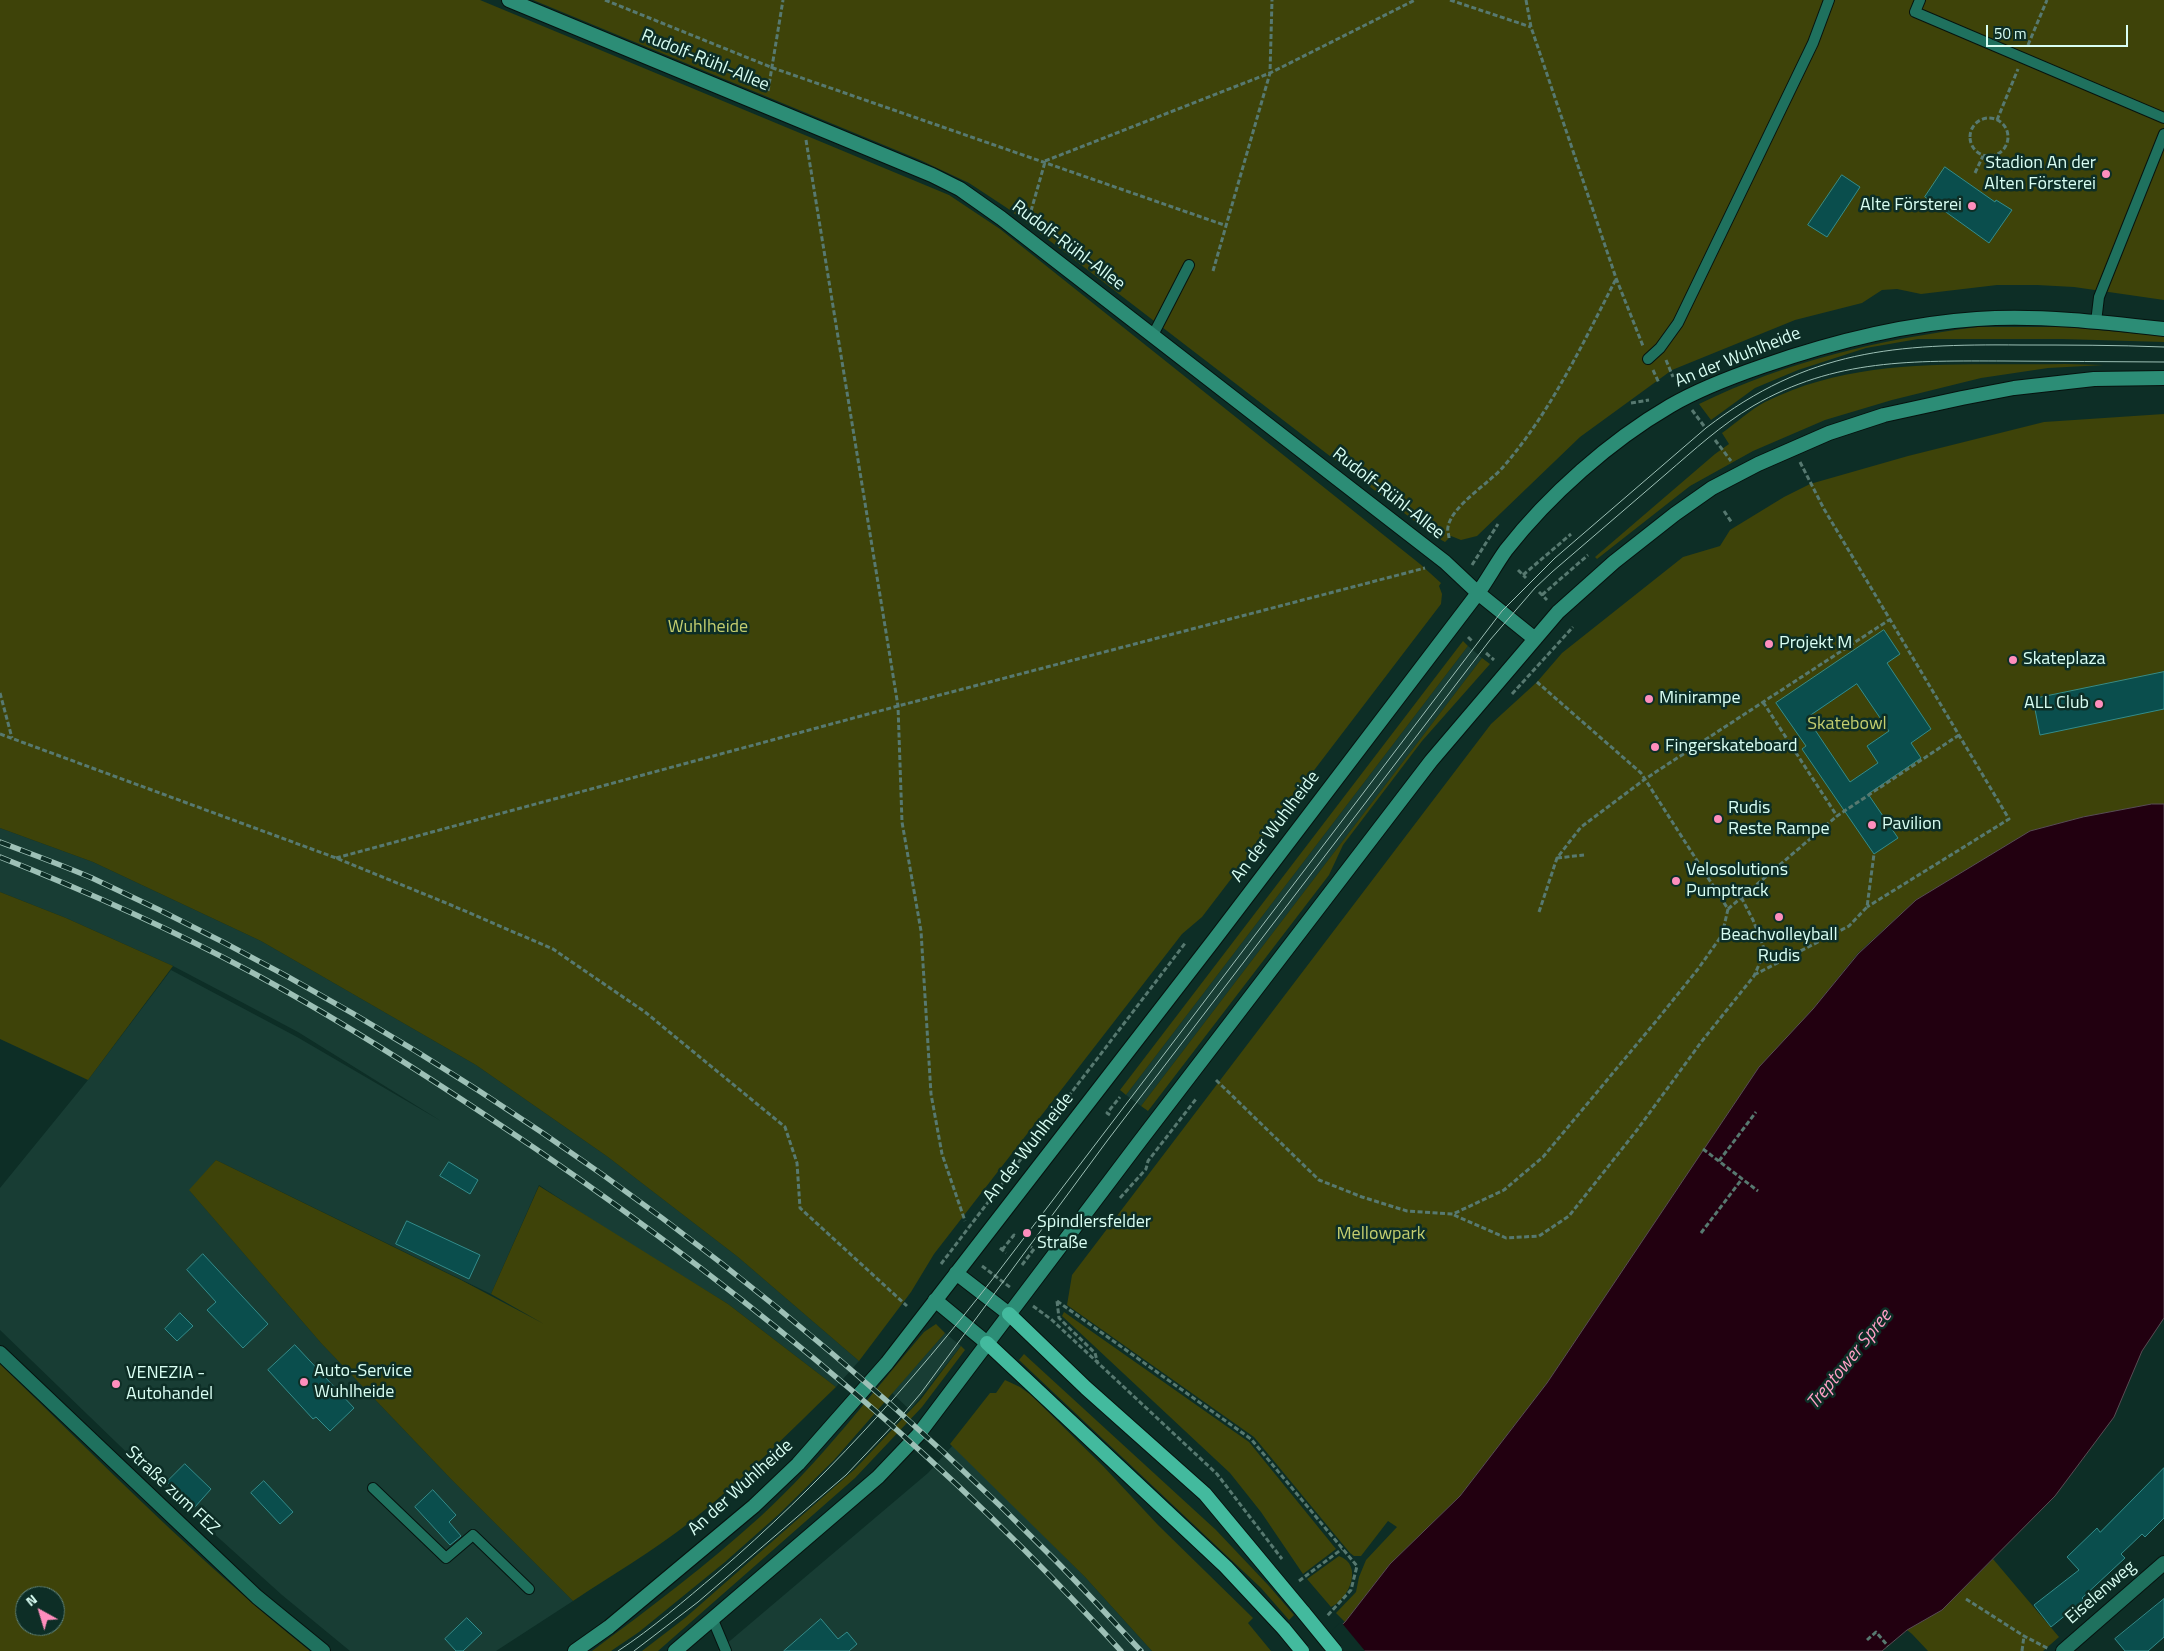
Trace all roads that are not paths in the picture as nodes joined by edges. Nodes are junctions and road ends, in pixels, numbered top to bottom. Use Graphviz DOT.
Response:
graph roads {
  1 [pos="509,0"];
  2 [pos="1829,0"];
  3 [pos="1920,0"];
  4 [pos="2164,118"];
  5 [pos="2164,134"];
  6 [pos="1189,265"];
  7 [pos="2096,322"];
  8 [pos="2164,329"];
  9 [pos="1153,335"];
  10 [pos="1648,359"];
  11 [pos="2164,378"];
  12 [pos="1478,593"];
  13 [pos="1535,639"];
  14 [pos="956,1273"];
  15 [pos="935,1300"];
  16 [pos="1009,1314"];
  17 [pos="987,1343"];
  18 [pos="0,1354"];
  19 [pos="373,1488"];
  20 [pos="2164,1564"];
  21 [pos="529,1589"];
  22 [pos="712,1620"];
  23 [pos="725,1649"];
  24 [pos="323,1651"];
  25 [pos="575,1651"];
  26 [pos="675,1651"];
  27 [pos="1302,1651"];
  28 [pos="1335,1651"];
  29 [pos="2063,1651"];
  1 -- 9 [label="main road, Rudolf-Rühl-Allee"];
  2 -- 10 [label="lane"];
  3 -- 4 [label="lane"];
  5 -- 7 [label="lane"];
  6 -- 9 [label="lane"];
  7 -- 8 [label="main road, An der Wuhlheide"];
  7 -- 12 [label="main road, An der Wuhlheide"];
  9 -- 12 [label="main road, Rudolf-Rühl-Allee"];
  11 -- 13 [label="main road"];
  12 -- 13 [label="main road, Rudolf-Rühl-Allee"];
  12 -- 14 [label="main road, An der Wuhlheide"];
  13 -- 16 [label="main road"];
  14 -- 15 [label="main road, An der Wuhlheide"];
  14 -- 16 [label="main road"];
  15 -- 17 [label="main road"];
  15 -- 25 [label="main road, An der Wuhlheide"];
  16 -- 17 [label="main road"];
  16 -- 28 [label="highway, bridge"];
  17 -- 22 [label="main road"];
  17 -- 27 [label="highway, bridge"];
  18 -- 24 [label="street, Straße zum FEZ"];
  19 -- 21 [label="lane"];
  20 -- 29 [label="street, Eiselenweg"];
  22 -- 23 [label="lane"];
  22 -- 26 [label="main road"];
}
